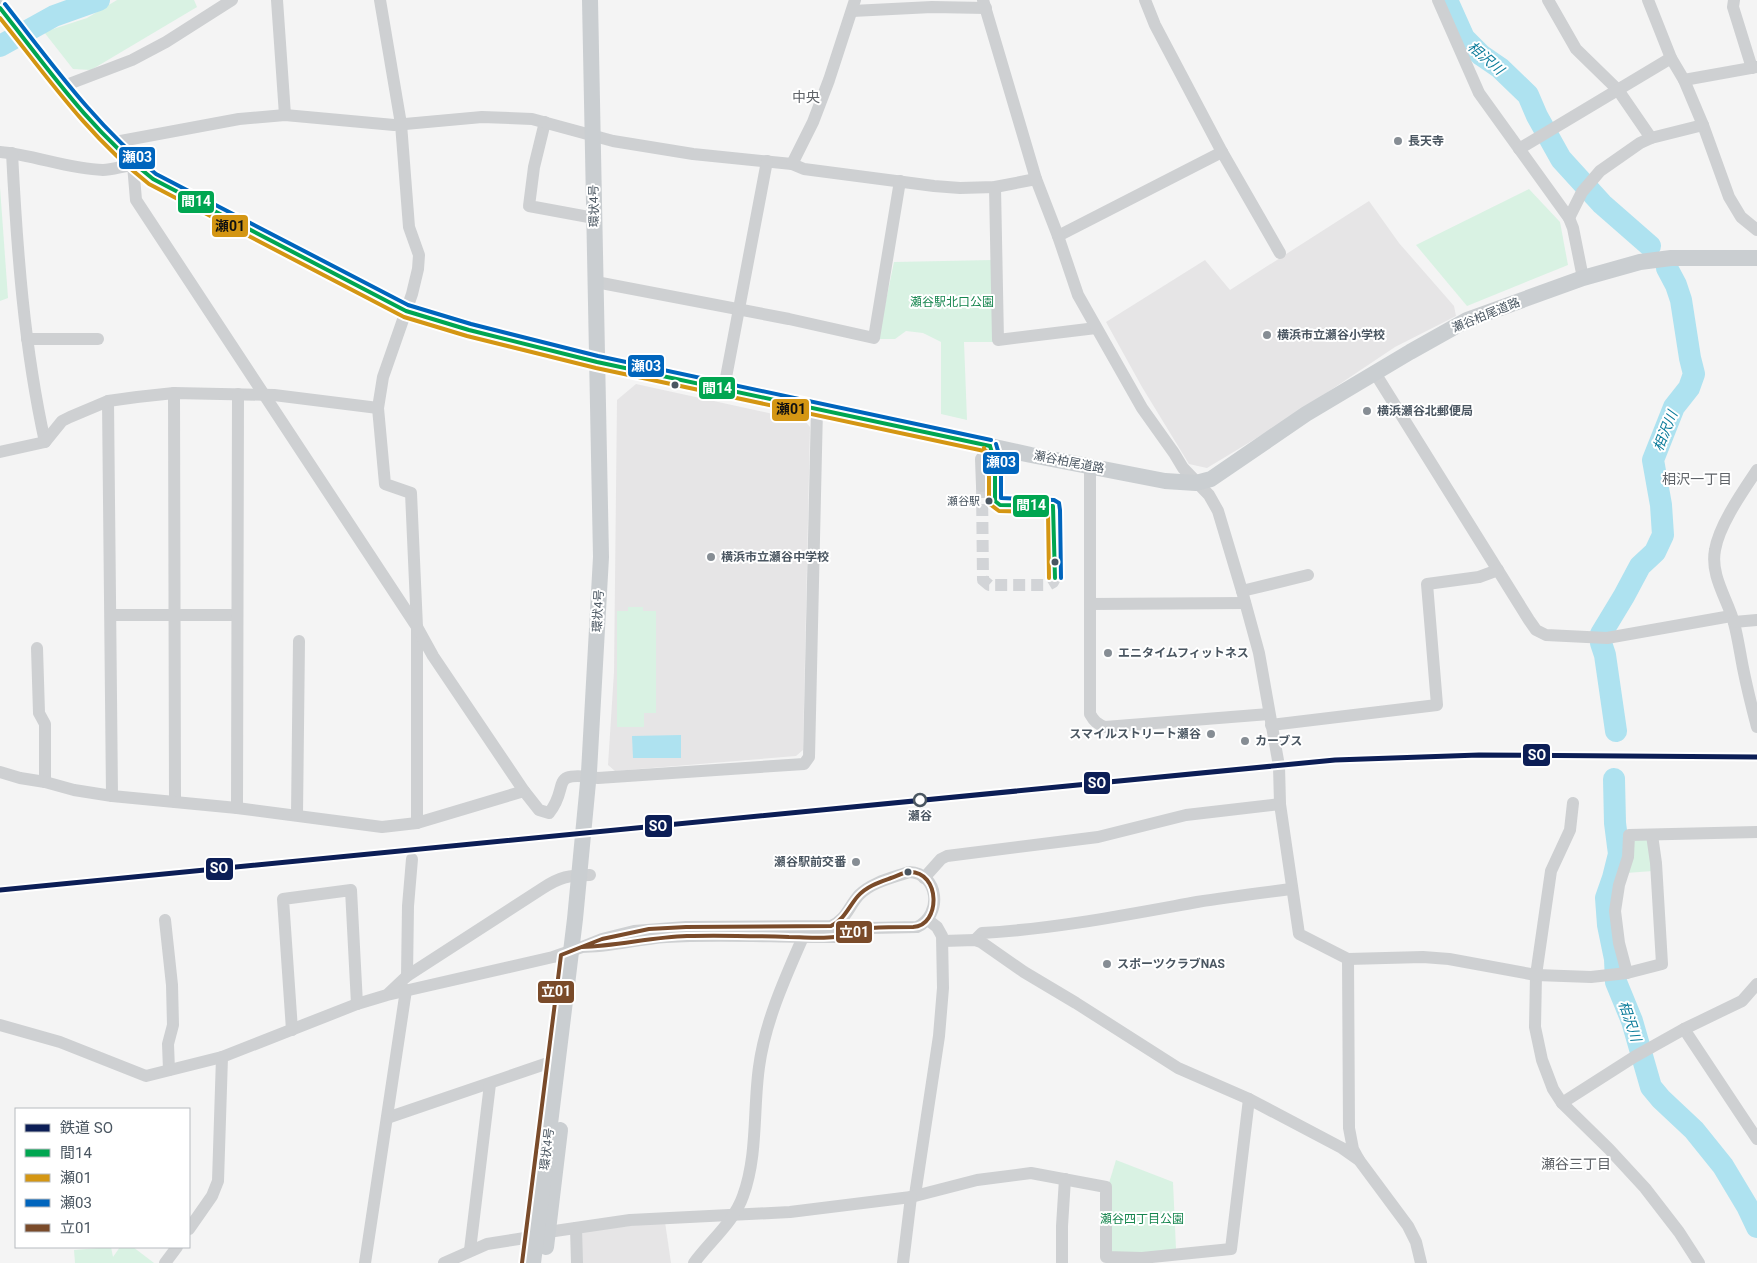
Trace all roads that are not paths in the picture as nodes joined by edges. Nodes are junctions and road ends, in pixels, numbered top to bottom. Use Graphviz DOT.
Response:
graph roads {
  1 [pos="232,0"];
  2 [pos="277,0"];
  3 [pos="380,0"];
  4 [pos="590,0"];
  5 [pos="1145,0"];
  6 [pos="1438,0"];
  7 [pos="1548,0"];
  8 [pos="1648,0"];
  9 [pos="1734,0"];
  10 [pos="984,4"];
  11 [pos="853,5"];
  12 [pos="3,18"];
  13 [pos="1670,58"];
  14 [pos="1754,67"];
  15 [pos="1684,80"];
  16 [pos="61,87"];
  17 [pos="1618,90"];
  18 [pos="285,115"];
  19 [pos="544,122"];
  20 [pos="401,124"];
  21 [pos="1703,125"];
  22 [pos="592,136"];
  23 [pos="1651,138"];
  24 [pos="110,143"];
  25 [pos="1519,149"];
  26 [pos="1222,152"];
  27 [pos="6,153"];
  28 [pos="767,161"];
  29 [pos="133,164"];
  30 [pos="792,164"];
  31 [pos="1036,179"];
  32 [pos="900,181"];
  33 [pos="995,187"];
  34 [pos="594,218"];
  35 [pos="1569,218"];
  36 [pos="1757,230"];
  37 [pos="1058,236"];
  38 [pos="1280,253"];
  39 [pos="1757,258"];
  40 [pos="1583,278"];
  41 [pos="596,282"];
  42 [pos="739,310"];
  43 [pos="406,311"];
  44 [pos="1096,328"];
  45 [pos="98,339"];
  46 [pos="27,340"];
  47 [pos="597,362"];
  48 [pos="1375,373"];
  49 [pos="724,388"];
  50 [pos="174,394"];
  51 [pos="238,394"];
  52 [pos="263,394"];
  53 [pos="108,400"];
  54 [pos="378,408"];
  55 [pos="817,408"];
  56 [pos="45,442"];
  57 [pos="990,446"];
  58 [pos="0,452"];
  59 [pos="1090,466"];
  60 [pos="599,468"];
  61 [pos="1757,470"];
  62 [pos="1196,483"];
  63 [pos="988,486"];
  64 [pos="1498,570"];
  65 [pos="1308,575"];
  66 [pos="1244,597"];
  67 [pos="1090,604"];
  68 [pos="111,615"];
  69 [pos="175,615"];
  70 [pos="237,615"];
  71 [pos="1732,619"];
  72 [pos="1757,620"];
  73 [pos="416,627"];
  74 [pos="298,641"];
  75 [pos="36,648"];
  76 [pos="1270,719"];
  77 [pos="1757,727"];
  78 [pos="0,772"];
  79 [pos="578,775"];
  80 [pos="598,778"];
  81 [pos="45,782"];
  82 [pos="524,791"];
  83 [pos="112,796"];
  84 [pos="175,802"];
  85 [pos="1573,803"];
  86 [pos="1280,804"];
  87 [pos="237,808"];
  88 [pos="297,815"];
  89 [pos="417,824"];
  90 [pos="585,830"];
  91 [pos="1757,832"];
  92 [pos="1652,835"];
  93 [pos="412,859"];
  94 [pos="570,875"];
  95 [pos="590,875"];
  96 [pos="924,878"];
  97 [pos="1291,889"];
  98 [pos="856,899"];
  99 [pos="165,920"];
  100 [pos="928,920"];
  101 [pos="870,928"];
  102 [pos="803,937"];
  103 [pos="975,940"];
  104 [pos="943,941"];
  105 [pos="582,948"];
  106 [pos="561,955"];
  107 [pos="1348,959"];
  108 [pos="1620,974"];
  109 [pos="1536,975"];
  110 [pos="408,976"];
  111 [pos="1757,984"];
  112 [pos="406,990"];
  113 [pos="387,995"];
  114 [pos="356,1004"];
  115 [pos="0,1025"];
  116 [pos="1684,1029"];
  117 [pos="292,1030"];
  118 [pos="551,1039"];
  119 [pos="571,1041"];
  120 [pos="222,1057"];
  121 [pos="548,1063"];
  122 [pos="169,1070"];
  123 [pos="490,1084"];
  124 [pos="1249,1099"];
  125 [pos="1562,1103"];
  126 [pos="386,1118"];
  127 [pos="1757,1137"];
  128 [pos="1359,1160"];
  129 [pos="1065,1179"];
  130 [pos="913,1196"];
  131 [pos="734,1215"];
  132 [pos="543,1226"];
  133 [pos="190,1228"];
  134 [pos="576,1228"];
  135 [pos="525,1238"];
  136 [pos="175,1248"];
  137 [pos="470,1250"];
  138 [pos="165,1263"];
  139 [pos="365,1263"];
  140 [pos="444,1263"];
  141 [pos="522,1263"];
  142 [pos="533,1263"];
  143 [pos="544,1263"];
  144 [pos="578,1263"];
  145 [pos="694,1263"];
  146 [pos="903,1263"];
  147 [pos="1062,1263"];
  148 [pos="1421,1263"];
  149 [pos="1699,1263"];
  1 -- 16 [label="street"];
  2 -- 18 [label="street"];
  3 -- 20 [label="street"];
  4 -- 22 [label="main road, 環状4号"];
  5 -- 26 [label="street"];
  6 -- 25 [label="street"];
  7 -- 17 [label="street"];
  8 -- 13 [label="street"];
  9 -- 14 [label="street"];
  10 -- 11 [label="street"];
  10 -- 31 [label="street"];
  11 -- 30 [label="street"];
  12 -- 16 [label="main road, 瀬谷柏尾道路"];
  13 -- 15 [label="street"];
  13 -- 17 [label="street"];
  14 -- 15 [label="street"];
  15 -- 21 [label="street"];
  16 -- 24 [label="main road, 瀬谷柏尾道路"];
  17 -- 23 [label="street"];
  17 -- 25 [label="street"];
  18 -- 20 [label="street"];
  18 -- 24 [label="street"];
  19 -- 20 [label="street"];
  19 -- 22 [label="street"];
  19 -- 34 [label="street"];
  20 -- 43 [label="street"];
  21 -- 23 [label="street"];
  21 -- 36 [label="street"];
  22 -- 28 [label="street"];
  22 -- 34 [label="main road, 環状4号"];
  23 -- 35 [label="street"];
  24 -- 29 [label="main road, 瀬谷柏尾道路"];
  25 -- 35 [label="street"];
  26 -- 37 [label="street"];
  26 -- 38 [label="street"];
  27 -- 29 [label="street"];
  27 -- 46 [label="street"];
  28 -- 30 [label="street"];
  28 -- 42 [label="street"];
  29 -- 43 [label="main road, 瀬谷柏尾道路"];
  29 -- 52 [label="street"];
  30 -- 32 [label="street"];
  31 -- 33 [label="street"];
  31 -- 37 [label="street"];
  32 -- 33 [label="street"];
  32 -- 42 [label="street"];
  33 -- 44 [label="street"];
  34 -- 41 [label="main road, 環状4号"];
  35 -- 40 [label="street"];
  37 -- 44 [label="street"];
  39 -- 40 [label="main road, 瀬谷柏尾道路"];
  40 -- 48 [label="main road, 瀬谷柏尾道路"];
  41 -- 42 [label="street"];
  41 -- 47 [label="main road, 環状4号"];
  42 -- 49 [label="street"];
  43 -- 47 [label="main road, 瀬谷柏尾道路"];
  43 -- 54 [label="street"];
  44 -- 62 [label="street"];
  45 -- 46 [label="street"];
  46 -- 56 [label="street"];
  47 -- 49 [label="main road, 瀬谷柏尾道路"];
  47 -- 60 [label="main road, 環状4号"];
  48 -- 62 [label="main road, 瀬谷柏尾道路"];
  48 -- 64 [label="street"];
  49 -- 55 [label="main road, 瀬谷柏尾道路"];
  50 -- 51 [label="street"];
  50 -- 53 [label="street"];
  50 -- 69 [label="street"];
  51 -- 52 [label="street"];
  51 -- 70 [label="street"];
  52 -- 54 [label="street"];
  52 -- 73 [label="street"];
  53 -- 56 [label="street"];
  53 -- 68 [label="street"];
  54 -- 73 [label="street"];
  55 -- 57 [label="main road, 瀬谷柏尾道路"];
  55 -- 80 [label="street"];
  56 -- 58 [label="street"];
  57 -- 59 [label="main road, 瀬谷柏尾道路"];
  57 -- 63 [label="street"];
  59 -- 62 [label="main road, 瀬谷柏尾道路"];
  59 -- 67 [label="street"];
  60 -- 79 [label="main road"];
  60 -- 80 [label="main road"];
  60 -- 132 [label="main road, 環状4号"];
  61 -- 71 [label="street"];
  62 -- 66 [label="street"];
  64 -- 71 [label="street"];
  64 -- 76 [label="street"];
  65 -- 66 [label="street"];
  66 -- 67 [label="street"];
  66 -- 76 [label="street"];
  67 -- 76 [label="street"];
  68 -- 69 [label="street"];
  68 -- 83 [label="street"];
  69 -- 70 [label="street"];
  69 -- 84 [label="street"];
  70 -- 87 [label="street"];
  71 -- 72 [label="street"];
  71 -- 77 [label="street"];
  73 -- 82 [label="street"];
  73 -- 89 [label="street"];
  74 -- 88 [label="street"];
  75 -- 81 [label="street"];
  76 -- 86 [label="street"];
  78 -- 81 [label="street"];
  79 -- 80 [label="street"];
  79 -- 82 [label="street"];
  79 -- 90 [label="main road"];
  80 -- 90 [label="main road"];
  81 -- 83 [label="street"];
  82 -- 89 [label="street"];
  83 -- 84 [label="street"];
  84 -- 87 [label="street"];
  85 -- 109 [label="street"];
  86 -- 96 [label="street"];
  86 -- 97 [label="street"];
  87 -- 88 [label="street"];
  88 -- 89 [label="street"];
  90 -- 94 [label="main road"];
  90 -- 95 [label="main road"];
  91 -- 92 [label="street"];
  92 -- 108 [label="street"];
  92 -- 108 [label="street"];
  93 -- 110 [label="street"];
  94 -- 95 [label="street"];
  94 -- 106 [label="main road"];
  94 -- 110 [label="street"];
  95 -- 105 [label="main road"];
  96 -- 98 [label="street"];
  96 -- 100 [label="street"];
  97 -- 103 [label="street"];
  97 -- 107 [label="street"];
  98 -- 101 [label="street"];
  98 -- 105 [label="street"];
  99 -- 122 [label="street"];
  100 -- 101 [label="street"];
  100 -- 104 [label="street"];
  101 -- 102 [label="street"];
  102 -- 105 [label="street"];
  102 -- 131 [label="street"];
  103 -- 104 [label="street"];
  103 -- 124 [label="street"];
  104 -- 130 [label="street"];
  105 -- 106 [label="street"];
  105 -- 119 [label="main road"];
  106 -- 112 [label="street"];
  106 -- 118 [label="main road"];
  107 -- 109 [label="street"];
  107 -- 128 [label="street"];
  108 -- 109 [label="street"];
  109 -- 125 [label="street"];
  110 -- 113 [label="street"];
  111 -- 116 [label="street"];
  112 -- 113 [label="street"];
  112 -- 126 [label="street"];
  113 -- 114 [label="street"];
  114 -- 117 [label="street"];
  114 -- 117 [label="street"];
  115 -- 122 [label="street"];
  116 -- 125 [label="street"];
  116 -- 127 [label="street"];
  117 -- 120 [label="street"];
  118 -- 119 [label="main road"];
  118 -- 121 [label="main road"];
  119 -- 132 [label="main road"];
  120 -- 122 [label="street"];
  120 -- 133 [label="street"];
  121 -- 123 [label="street"];
  121 -- 135 [label="main road"];
  123 -- 126 [label="street"];
  123 -- 137 [label="street"];
  124 -- 128 [label="street"];
  124 -- 129 [label="street"];
  125 -- 149 [label="street"];
  126 -- 139 [label="street"];
  128 -- 148 [label="street"];
  129 -- 130 [label="street"];
  129 -- 147 [label="street"];
  130 -- 131 [label="street"];
  130 -- 146 [label="street"];
  131 -- 134 [label="street"];
  131 -- 145 [label="street"];
  132 -- 134 [label="street"];
  132 -- 142 [label="main road"];
  132 -- 143 [label="main road"];
  134 -- 144 [label="street"];
  135 -- 137 [label="street"];
  135 -- 141 [label="main road"];
  136 -- 138 [label="street"];
  137 -- 140 [label="street"];
}
